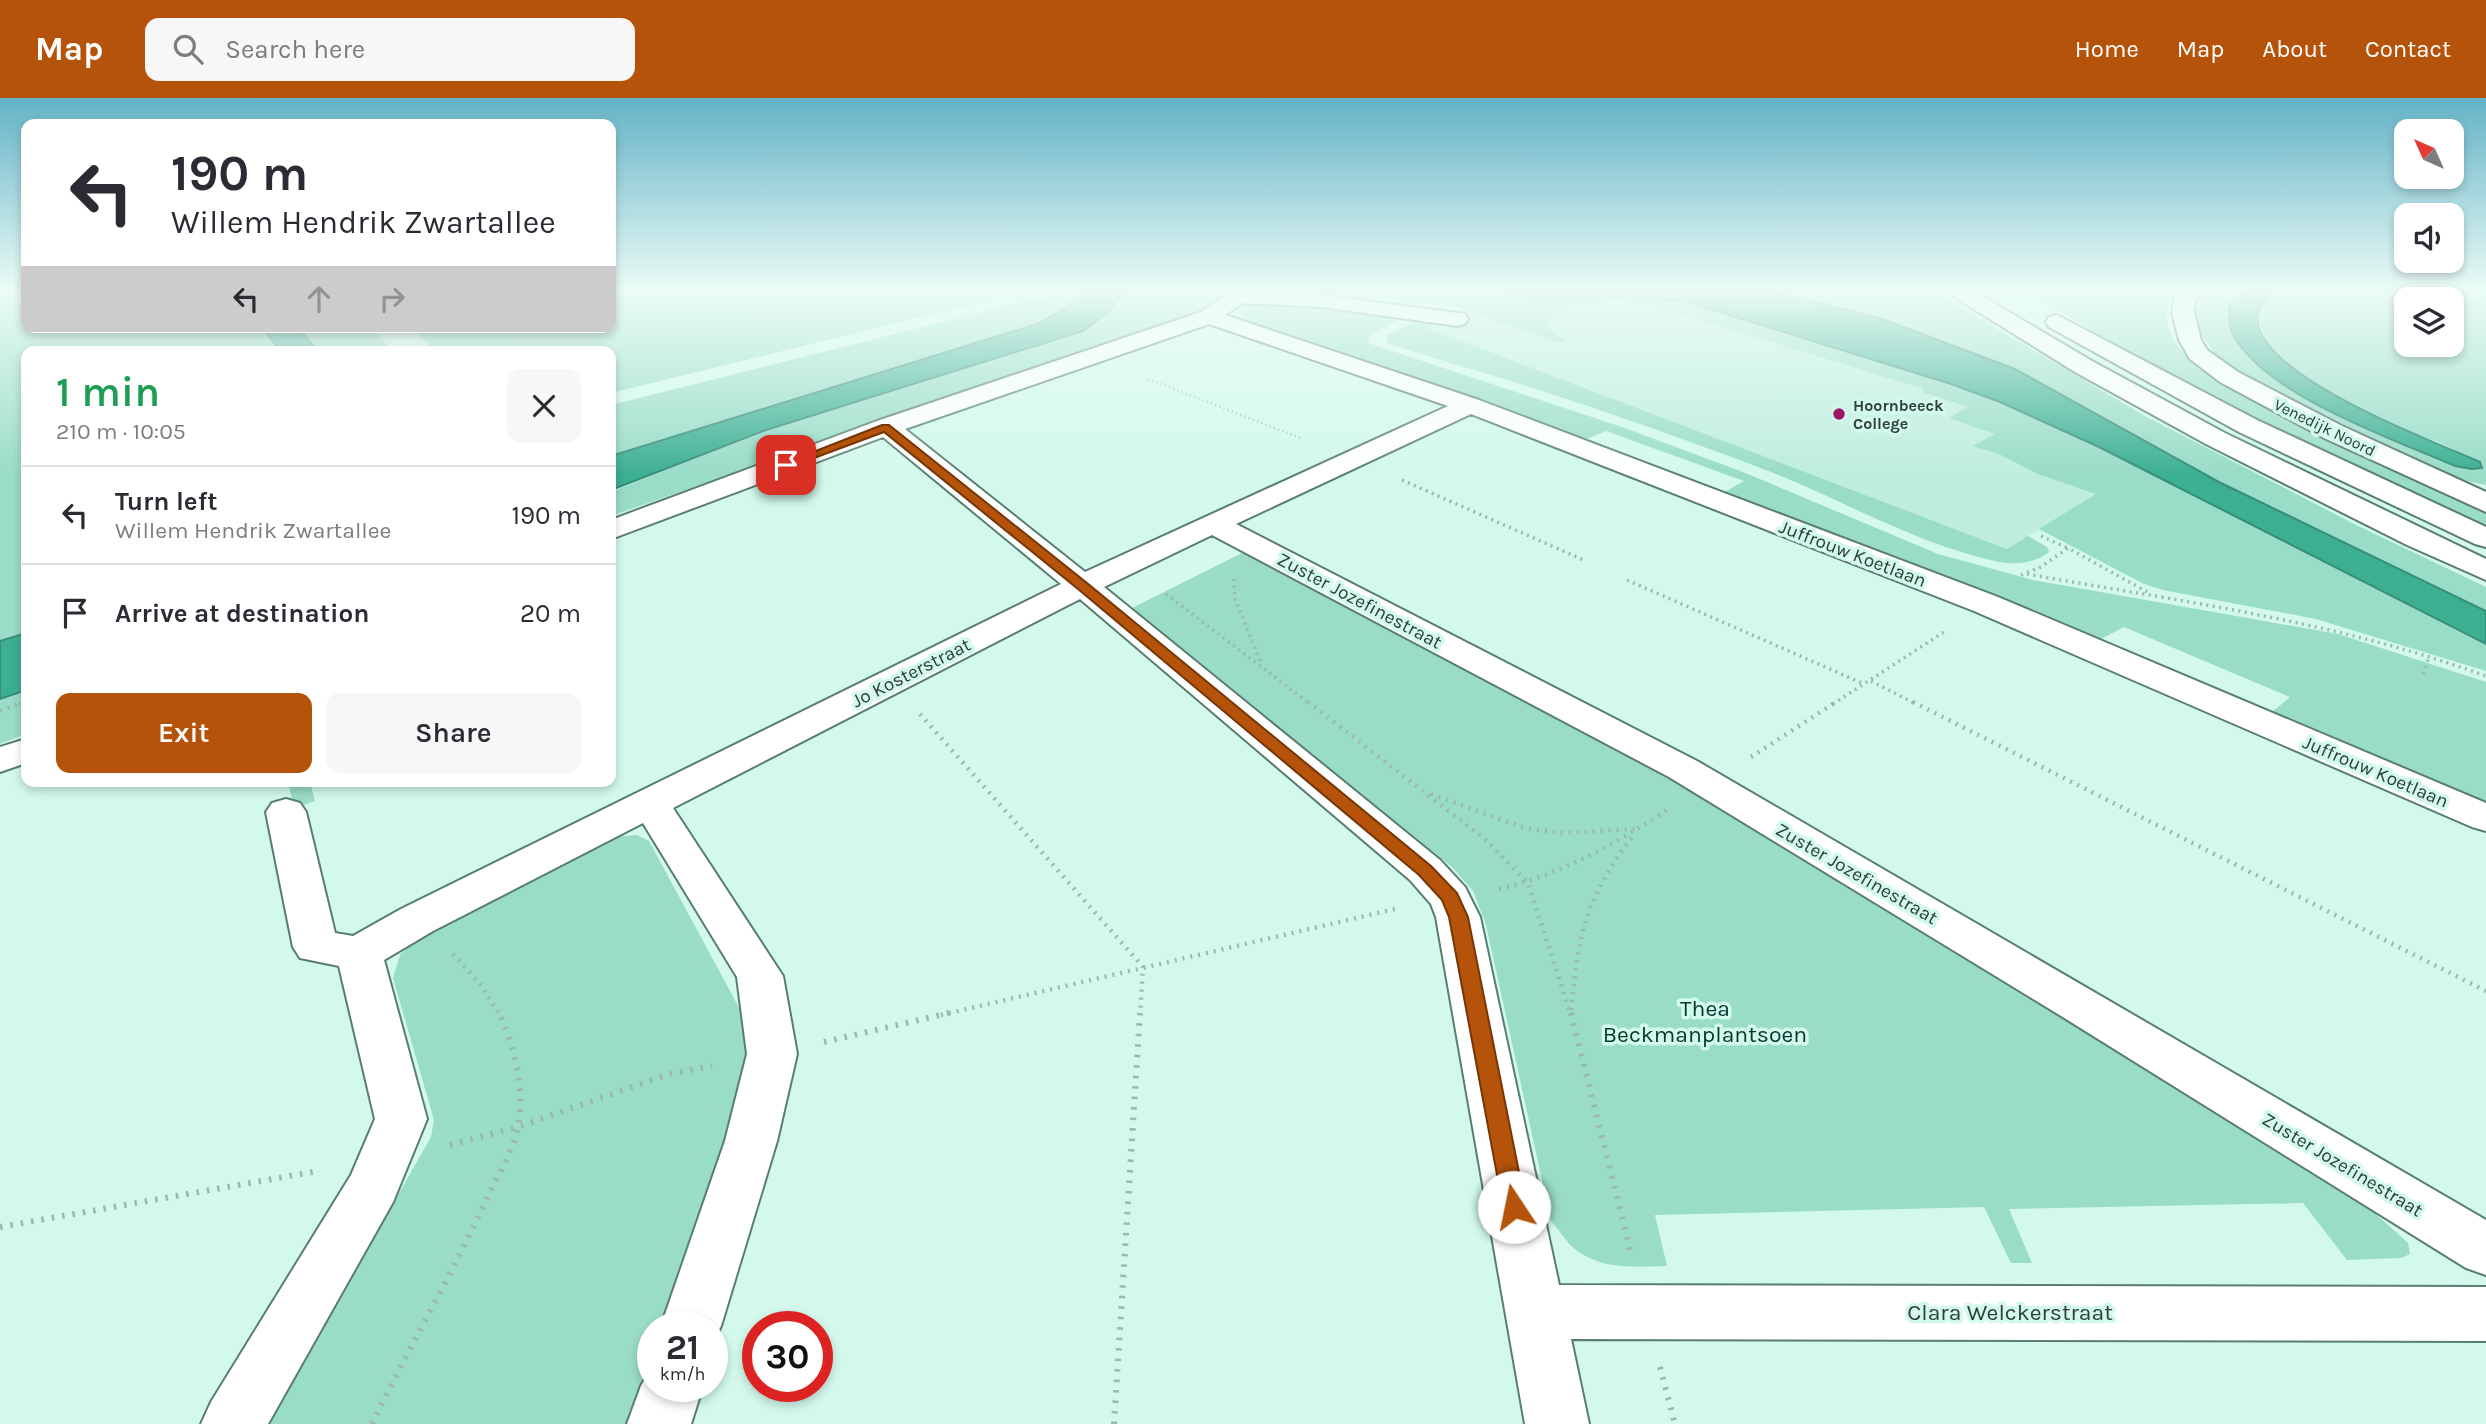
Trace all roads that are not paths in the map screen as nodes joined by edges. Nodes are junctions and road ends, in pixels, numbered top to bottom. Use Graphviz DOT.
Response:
graph roads {
  1 [pos="1110,351"];
  2 [pos="1309,351"];
  3 [pos="2056,351"];
  4 [pos="2111,351"];
  5 [pos="2197,351"];
  6 [pos="1470,405"];
  7 [pos="886,427"];
  8 [pos="2486,503"];
  9 [pos="1203,527"];
  10 [pos="616,528"];
  11 [pos="2486,538"];
  12 [pos="2486,571"];
  13 [pos="1083,586"];
  14 [pos="21,752"];
  15 [pos="0,760"];
  16 [pos="650,803"];
  17 [pos="286,811"];
  18 [pos="2486,818"];
  19 [pos="359,953"];
  20 [pos="2486,1250"];
  21 [pos="696,1311"];
  22 [pos="1535,1312"];
  23 [pos="2486,1314"];
  24 [pos="667,1402"];
  25 [pos="233,1424"];
  26 [pos="659,1424"];
  27 [pos="1558,1424"];
  1 -- 7 [label="street"];
  2 -- 6 [label="street, Juffrouw Koetlaan"];
  3 -- 12 [label="street"];
  4 -- 11 [label="street"];
  5 -- 8 [label="street, Venedijk Noord"];
  6 -- 9 [label="street, Jo Kosterstraat"];
  6 -- 18 [label="street, Juffrouw Koetlaan"];
  7 -- 10 [label="street"];
  7 -- 13 [label="street"];
  9 -- 13 [label="street, Jo Kosterstraat"];
  9 -- 20 [label="street, Zuster Jozefinestraat"];
  13 -- 16 [label="street, Jo Kosterstraat"];
  13 -- 22 [label="street"];
  14 -- 15 [label="street"];
  16 -- 19 [label="street, Jo Kosterstraat"];
  16 -- 21 [label="street"];
  17 -- 19 [label="street"];
  19 -- 25 [label="street"];
  22 -- 23 [label="street, Clara Welckerstraat"];
  22 -- 27 [label="street"];
  24 -- 26 [label="street"];
}
